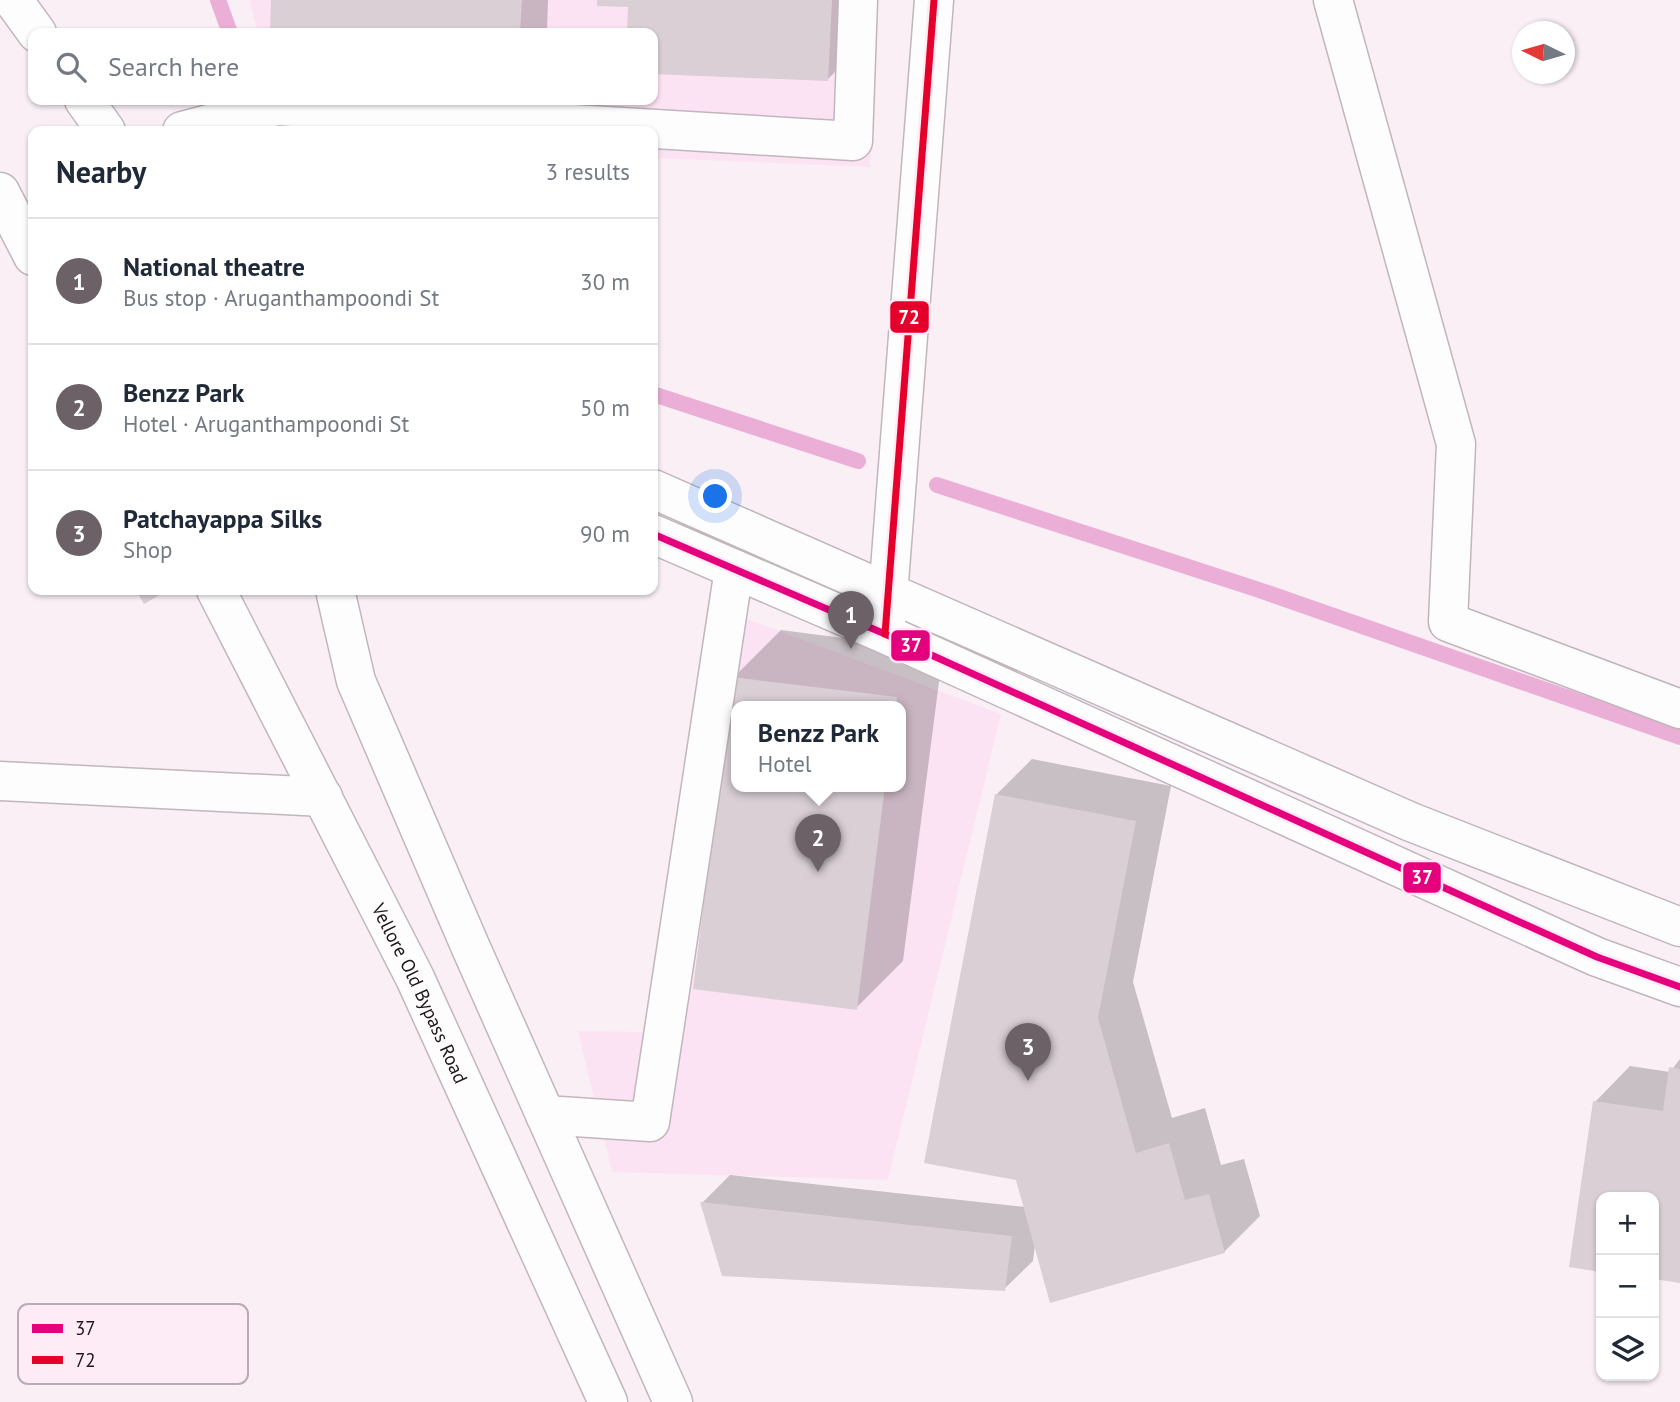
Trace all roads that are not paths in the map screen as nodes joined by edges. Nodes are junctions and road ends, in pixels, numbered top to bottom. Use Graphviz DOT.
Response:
graph roads {
  1 [pos="13,0"];
  2 [pos="858,0"];
  3 [pos="934,0"];
  4 [pos="1333,0"];
  5 [pos="33,28"];
  6 [pos="88,105"];
  7 [pos="102,126"];
  8 [pos="201,126"];
  9 [pos="606,126"];
  10 [pos="658,129"];
  11 [pos="0,192"];
  12 [pos="28,246"];
  13 [pos="658,491"];
  14 [pos="658,536"];
  15 [pos="734,569"];
  16 [pos="888,594"];
  17 [pos="219,595"];
  18 [pos="336,595"];
  19 [pos="885,634"];
  20 [pos="1680,709"];
  21 [pos="0,781"];
  22 [pos="323,797"];
  23 [pos="1680,927"];
  24 [pos="1680,987"];
  25 [pos="545,1115"];
  26 [pos="608,1402"];
  27 [pos="673,1402"];
  1 -- 5 [label="main road"];
  2 -- 10 [label="main road"];
  3 -- 16 [label="main road"];
  4 -- 20 [label="main road"];
  6 -- 7 [label="main road"];
  8 -- 9 [label="main road"];
  11 -- 12 [label="main road"];
  13 -- 16 [label="main road"];
  14 -- 15 [label="main road"];
  15 -- 19 [label="main road"];
  15 -- 25 [label="main road"];
  16 -- 19 [label="main road"];
  16 -- 23 [label="main road"];
  17 -- 22 [label="main road, Vellore Old Bypass Road"];
  18 -- 25 [label="main road"];
  19 -- 24 [label="main road"];
  21 -- 22 [label="main road"];
  22 -- 26 [label="main road, Vellore Old Bypass Road"];
  25 -- 27 [label="main road"];
}
